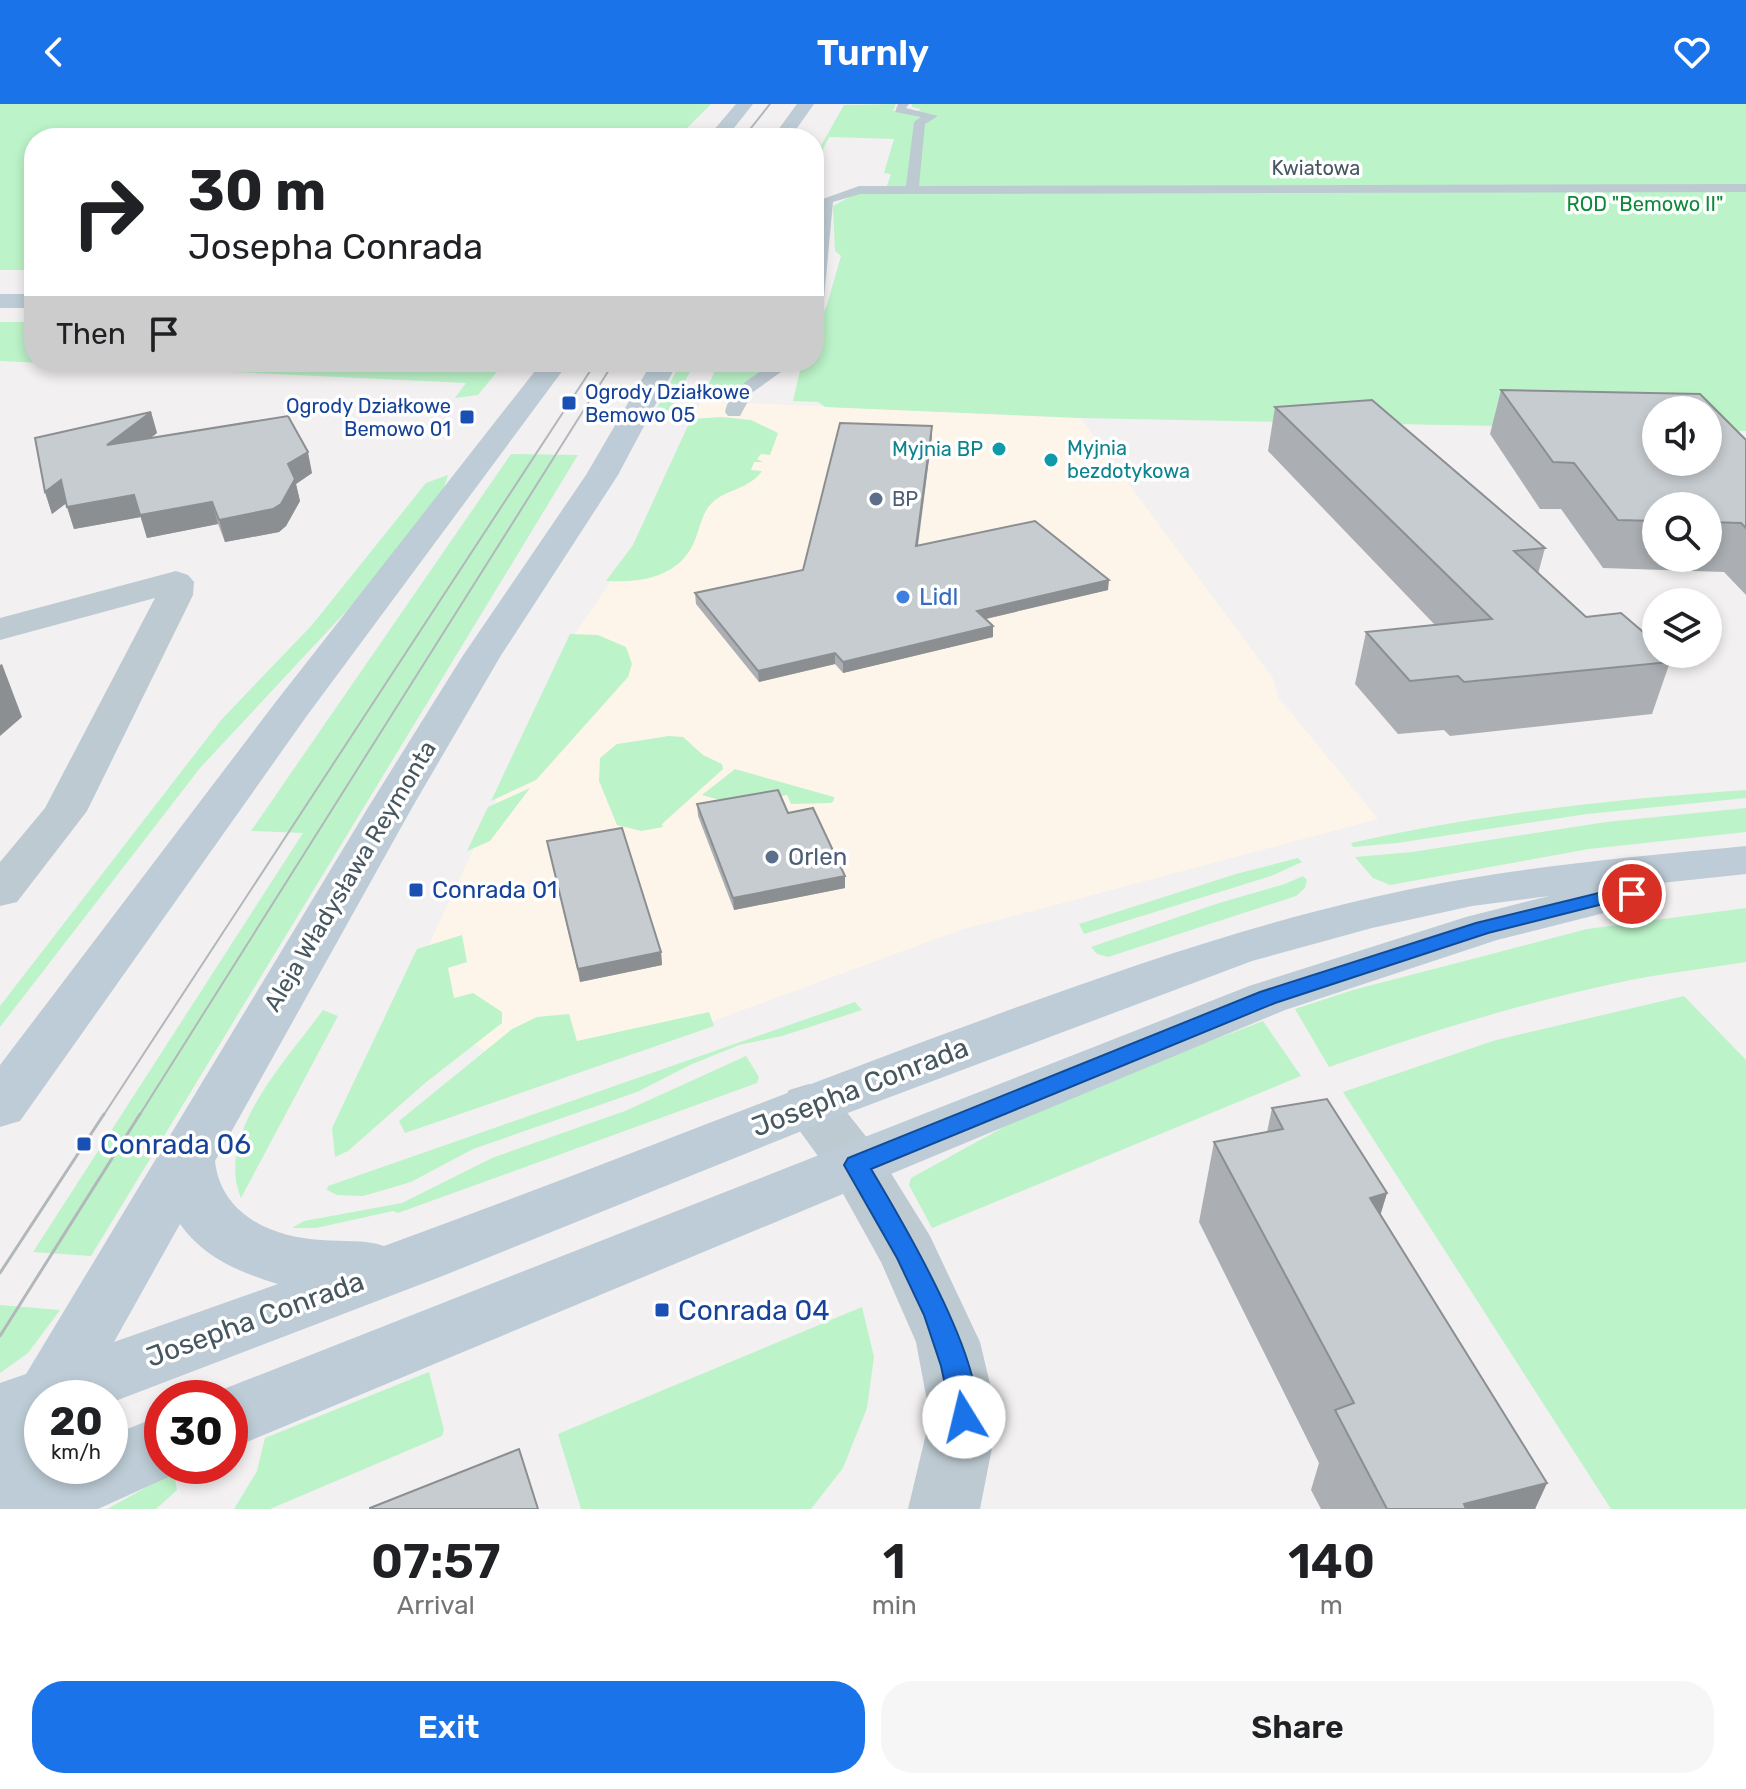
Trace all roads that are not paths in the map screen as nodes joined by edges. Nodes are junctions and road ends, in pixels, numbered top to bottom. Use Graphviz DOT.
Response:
graph roads {
  1 [pos="745,104"];
  2 [pos="806,104"];
  3 [pos="904,104"];
  4 [pos="725,128"];
  5 [pos="788,128"];
  6 [pos="1746,188"];
  7 [pos="912,189"];
  8 [pos="824,247"];
  9 [pos="0,285"];
  10 [pos="24,285"];
  11 [pos="0,301"];
  12 [pos="24,301"];
  13 [pos="548,372"];
  14 [pos="659,372"];
  15 [pos="772,372"];
  16 [pos="734,412"];
  17 [pos="0,629"];
  18 [pos="1746,860"];
  19 [pos="1746,879"];
  20 [pos="0,891"];
  21 [pos="809,1105"];
  22 [pos="0,1106"];
  23 [pos="186,1156"];
  24 [pos="856,1165"];
  25 [pos="418,1259"];
  26 [pos="50,1380"];
  27 [pos="98,1380"];
  28 [pos="248,1411"];
  29 [pos="24,1431"];
  30 [pos="144,1455"];
  31 [pos="0,1490"];
  32 [pos="19,1509"];
  33 [pos="944,1509"];
  1 -- 4 [label="main road"];
  2 -- 5 [label="main road"];
  3 -- 7 [label="lane"];
  6 -- 7 [label="lane, Kwiatowa"];
  7 -- 8 [label="lane, Kwiatowa"];
  9 -- 10 [label="main road"];
  11 -- 12 [label="main road"];
  13 -- 22 [label="main road"];
  14 -- 23 [label="main road, Aleja Władysława Reymonta"];
  15 -- 16 [label="lane"];
  17 -- 20 [label="street"];
  18 -- 21 [label="main road, Josepha Conrada"];
  19 -- 24 [label="main road"];
  21 -- 24 [label="street"];
  21 -- 25 [label="main road, Josepha Conrada"];
  23 -- 25 [label="main road"];
  23 -- 26 [label="main road, Aleja Władysława Reymonta"];
  24 -- 28 [label="main road"];
  24 -- 33 [label="street"];
  25 -- 27 [label="main road, Josepha Conrada"];
  29 -- 31 [label="main road, Aleja Władysława Reymonta"];
  30 -- 32 [label="main road"];
}
